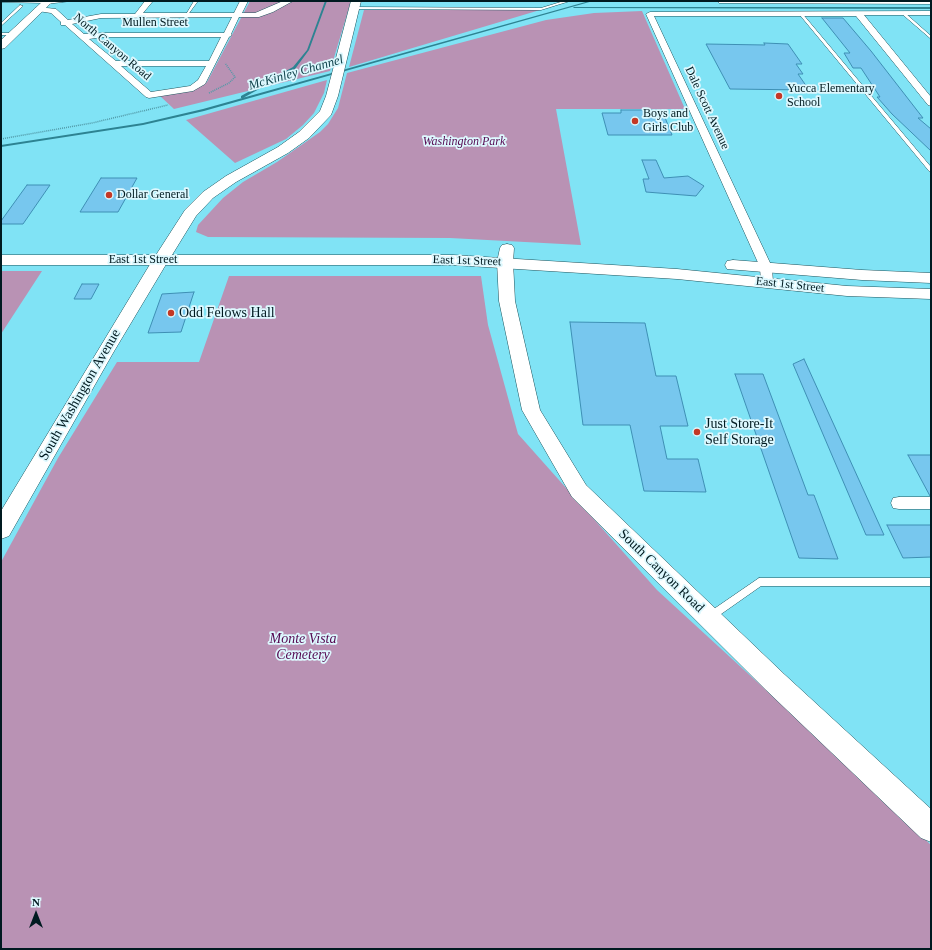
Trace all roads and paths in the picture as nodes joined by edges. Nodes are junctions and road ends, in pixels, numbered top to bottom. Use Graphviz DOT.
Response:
graph roads {
  1 [pos="1,1"];
  2 [pos="22,1"];
  3 [pos="69,1"];
  4 [pos="149,1"];
  5 [pos="196,1"];
  6 [pos="244,1"];
  7 [pos="290,1"];
  8 [pos="568,1"];
  9 [pos="931,3"];
  10 [pos="44,4"];
  11 [pos="355,5"];
  12 [pos="14,6"];
  13 [pos="21,6"];
  14 [pos="721,6"];
  15 [pos="800,13"];
  16 [pos="858,13"];
  17 [pos="903,13"];
  18 [pos="931,13"];
  19 [pos="138,15"];
  20 [pos="186,15"];
  21 [pos="237,15"];
  22 [pos="64,23"];
  23 [pos="1,25"];
  24 [pos="1,34"];
  25 [pos="14,34"];
  26 [pos="228,35"];
  27 [pos="82,38"];
  28 [pos="931,38"];
  29 [pos="1,46"];
  30 [pos="212,63"];
  31 [pos="113,64"];
  32 [pos="931,102"];
  33 [pos="931,170"];
  34 [pos="211,245"];
  35 [pos="415,245"];
  36 [pos="1,247"];
  37 [pos="564,252"];
  38 [pos="165,253"];
  39 [pos="511,253"];
  40 [pos="1,260"];
  41 [pos="766,275"];
  42 [pos="931,278"];
  43 [pos="931,294"];
  44 [pos="899,503"];
  45 [pos="931,503"];
  46 [pos="1,530"];
  47 [pos="931,582"];
  48 [pos="709,618"];
  49 [pos="931,828"];
  1 -- 2 [label="lane"];
  2 -- 10 [label="lane"];
  3 -- 10 [label="lane"];
  4 -- 19 [label="street"];
  5 -- 20 [label="lane"];
  6 -- 21 [label="street"];
  7 -- 21 [label="street"];
  8 -- 11 [label="lane"];
  9 -- 14 [label="lane"];
  10 -- 13 [label="lane"];
  10 -- 22 [label="street, North Canyon Road"];
  10 -- 25 [label="street"];
  11 -- 38 [label="main road"];
  12 -- 13 [label="lane"];
  13 -- 23 [label="lane"];
  14 -- 15 [label="street"];
  14 -- 41 [label="street, Dale Scott Avenue"];
  15 -- 16 [label="street"];
  15 -- 33 [label="lane"];
  16 -- 17 [label="street"];
  16 -- 32 [label="street"];
  17 -- 18 [label="street"];
  17 -- 28 [label="lane"];
  19 -- 20 [label="street"];
  19 -- 22 [label="street"];
  20 -- 21 [label="street"];
  21 -- 26 [label="street"];
  22 -- 27 [label="street, North Canyon Road"];
  24 -- 25 [label="lane"];
  25 -- 29 [label="street"];
  26 -- 27 [label="street, Mullen Street"];
  26 -- 30 [label="street"];
  27 -- 31 [label="street, North Canyon Road"];
  30 -- 31 [label="street"];
  30 -- 31 [label="street, North Canyon Road"];
  34 -- 38 [label="main road, East 1st Street"];
  35 -- 39 [label="main road, East 1st Street"];
  36 -- 38 [label="main road, East 1st Street"];
  37 -- 41 [label="main road, East 1st Street"];
  38 -- 39 [label="main road, East 1st Street"];
  38 -- 40 [label="main road, East 1st Street"];
  38 -- 46 [label="street, South Washington Avenue"];
  39 -- 41 [label="main road, East 1st Street"];
  39 -- 48 [label="street, South Canyon Road"];
  41 -- 42 [label="main road, East 1st Street"];
  41 -- 43 [label="main road, East 1st Street"];
  44 -- 45 [label="street"];
  47 -- 48 [label="lane"];
  48 -- 49 [label="street, South Canyon Road"];
}
